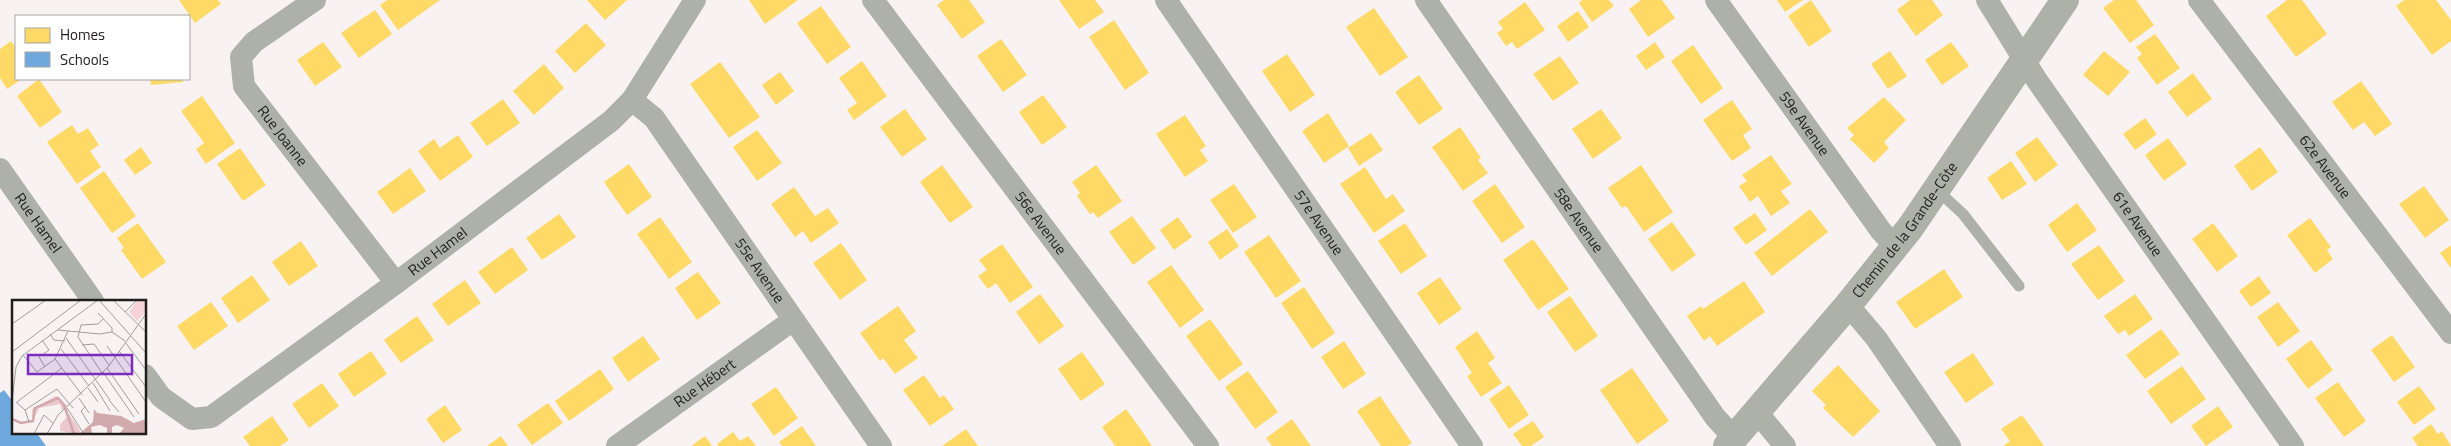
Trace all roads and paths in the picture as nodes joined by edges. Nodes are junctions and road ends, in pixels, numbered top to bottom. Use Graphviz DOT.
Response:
graph roads {
  1 [pos="315,0"];
  2 [pos="695,0"];
  3 [pos="873,0"];
  4 [pos="1166,0"];
  5 [pos="1426,0"];
  6 [pos="1716,0"];
  7 [pos="2065,0"];
  8 [pos="2199,0"];
  9 [pos="1995,3"];
  10 [pos="2026,59"];
  11 [pos="632,100"];
  12 [pos="0,169"];
  13 [pos="1937,190"];
  14 [pos="1895,246"];
  15 [pos="396,283"];
  16 [pos="2019,286"];
  17 [pos="92,300"];
  18 [pos="1848,305"];
  19 [pos="793,320"];
  20 [pos="2451,333"];
  21 [pos="146,376"];
  22 [pos="1757,412"];
  23 [pos="1730,442"];
  24 [pos="616,446"];
  25 [pos="881,446"];
  26 [pos="1208,446"];
  27 [pos="1472,446"];
  28 [pos="1785,446"];
  29 [pos="1950,446"];
  30 [pos="2294,446"];
  1 -- 15 [label="street, Rue Joanne"];
  2 -- 11 [label="street, Rue Hamel"];
  3 -- 26 [label="street, 56e Avenue"];
  4 -- 27 [label="street, 57e Avenue"];
  5 -- 23 [label="street, 58e Avenue"];
  6 -- 14 [label="street, 59e Avenue"];
  7 -- 10 [label="main road, Chemin de la Grande-Côte"];
  8 -- 20 [label="street, 62e Avenue"];
  9 -- 10 [label="street, 61e Avenue"];
  10 -- 13 [label="main road, Chemin de la Grande-Côte"];
  10 -- 30 [label="street, 61e Avenue"];
  11 -- 15 [label="street, Rue Hamel"];
  11 -- 19 [label="street, 55e Avenue"];
  12 -- 17 [label="street, Rue Hamel"];
  13 -- 14 [label="main road, Chemin de la Grande-Côte"];
  13 -- 16 [label="lane"];
  14 -- 18 [label="main road, Chemin de la Grande-Côte"];
  15 -- 21 [label="street, Rue Hamel"];
  18 -- 22 [label="main road, Chemin de la Grande-Côte"];
  18 -- 29 [label="street"];
  19 -- 24 [label="street, Rue Hébert"];
  19 -- 25 [label="street, 55e Avenue"];
  22 -- 23 [label="main road, Chemin de la Grande-Côte"];
  22 -- 28 [label="street"];
}
